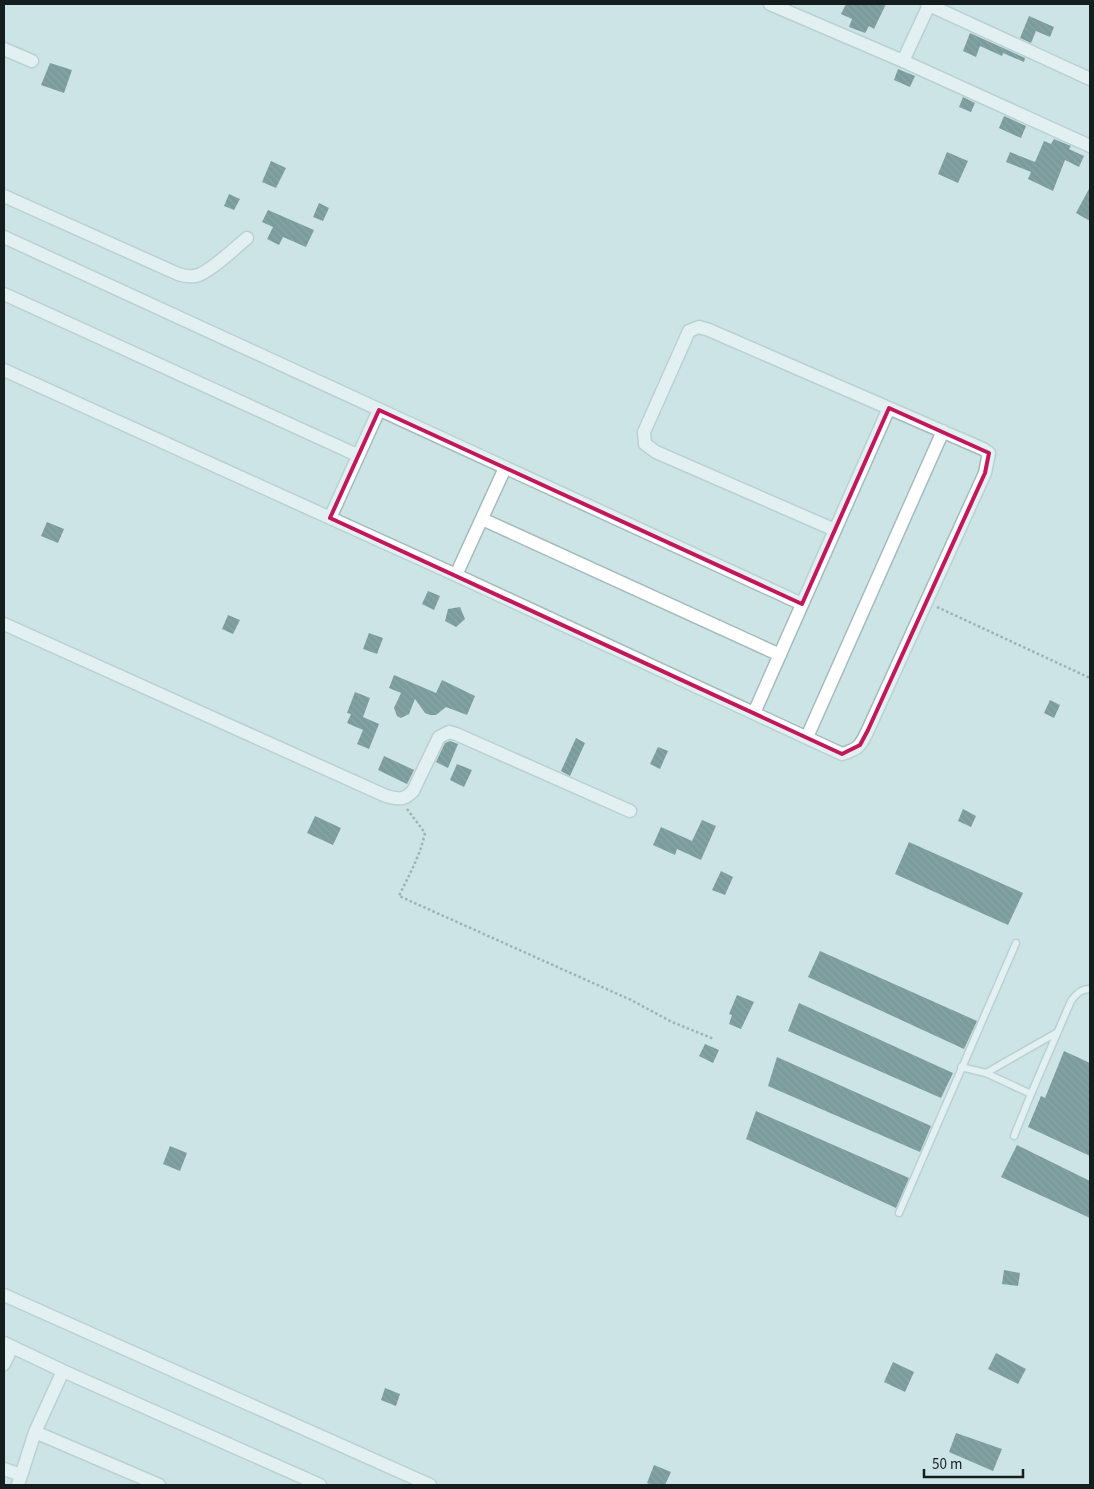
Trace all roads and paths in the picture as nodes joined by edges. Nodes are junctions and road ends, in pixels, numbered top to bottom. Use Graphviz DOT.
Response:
graph roads {
  1 [pos="770,4"];
  2 [pos="928,4"];
  3 [pos="4,49"];
  4 [pos="32,61"];
  5 [pos="904,61"];
  6 [pos="1090,79"];
  7 [pos="1090,146"];
  8 [pos="4,196"];
  9 [pos="4,237"];
  10 [pos="247,238"];
  11 [pos="4,294"];
  12 [pos="4,370"];
  13 [pos="889,408"];
  14 [pos="379,410"];
  15 [pos="943,431"];
  16 [pos="357,455"];
  17 [pos="505,468"];
  18 [pos="330,518"];
  19 [pos="482,519"];
  20 [pos="835,530"];
  21 [pos="456,575"];
  22 [pos="926,602"];
  23 [pos="802,604"];
  24 [pos="4,624"];
  25 [pos="780,655"];
  26 [pos="1090,678"];
  27 [pos="754,713"];
  28 [pos="807,738"];
  29 [pos="396,798"];
  30 [pos="630,810"];
  31 [pos="1016,942"];
  32 [pos="1090,989"];
  33 [pos="1056,1033"];
  34 [pos="714,1039"];
  35 [pos="962,1067"];
  36 [pos="986,1073"];
  37 [pos="1031,1094"];
  38 [pos="1014,1136"];
  39 [pos="899,1213"];
  40 [pos="4,1295"];
  41 [pos="8,1345"];
  42 [pos="4,1364"];
  43 [pos="63,1371"];
  44 [pos="35,1432"];
  45 [pos="4,1469"];
  46 [pos="19,1480"];
  47 [pos="159,1485"];
  48 [pos="320,1485"];
  49 [pos="430,1485"];
  1 -- 5 [label="street"];
  2 -- 5 [label="street"];
  2 -- 6 [label="street"];
  3 -- 4 [label="street"];
  5 -- 7 [label="street"];
  8 -- 10 [label="street"];
  9 -- 14 [label="street"];
  11 -- 16 [label="street"];
  12 -- 18 [label="street"];
  13 -- 15 [label="street"];
  13 -- 20 [label="street"];
  13 -- 20 [label="street"];
  14 -- 16 [label="street"];
  14 -- 17 [label="street"];
  15 -- 22 [label="street"];
  15 -- 28 [label="street"];
  16 -- 18 [label="street"];
  17 -- 19 [label="street"];
  17 -- 23 [label="street"];
  18 -- 21 [label="street"];
  19 -- 21 [label="street"];
  19 -- 25 [label="street"];
  20 -- 23 [label="street"];
  21 -- 27 [label="street"];
  22 -- 26 [label="path"];
  22 -- 28 [label="street"];
  23 -- 25 [label="street"];
  24 -- 29 [label="street"];
  25 -- 27 [label="street"];
  27 -- 28 [label="street"];
  29 -- 30 [label="street"];
  29 -- 34 [label="path"];
  31 -- 35 [label="lane"];
  32 -- 33 [label="lane"];
  33 -- 36 [label="lane"];
  33 -- 37 [label="lane"];
  35 -- 36 [label="lane"];
  35 -- 39 [label="lane"];
  36 -- 37 [label="lane"];
  37 -- 38 [label="lane"];
  40 -- 49 [label="street"];
  41 -- 42 [label="street"];
  41 -- 43 [label="street"];
  43 -- 44 [label="street"];
  43 -- 48 [label="street"];
  44 -- 46 [label="street"];
  44 -- 47 [label="street"];
  45 -- 46 [label="street"];
}
